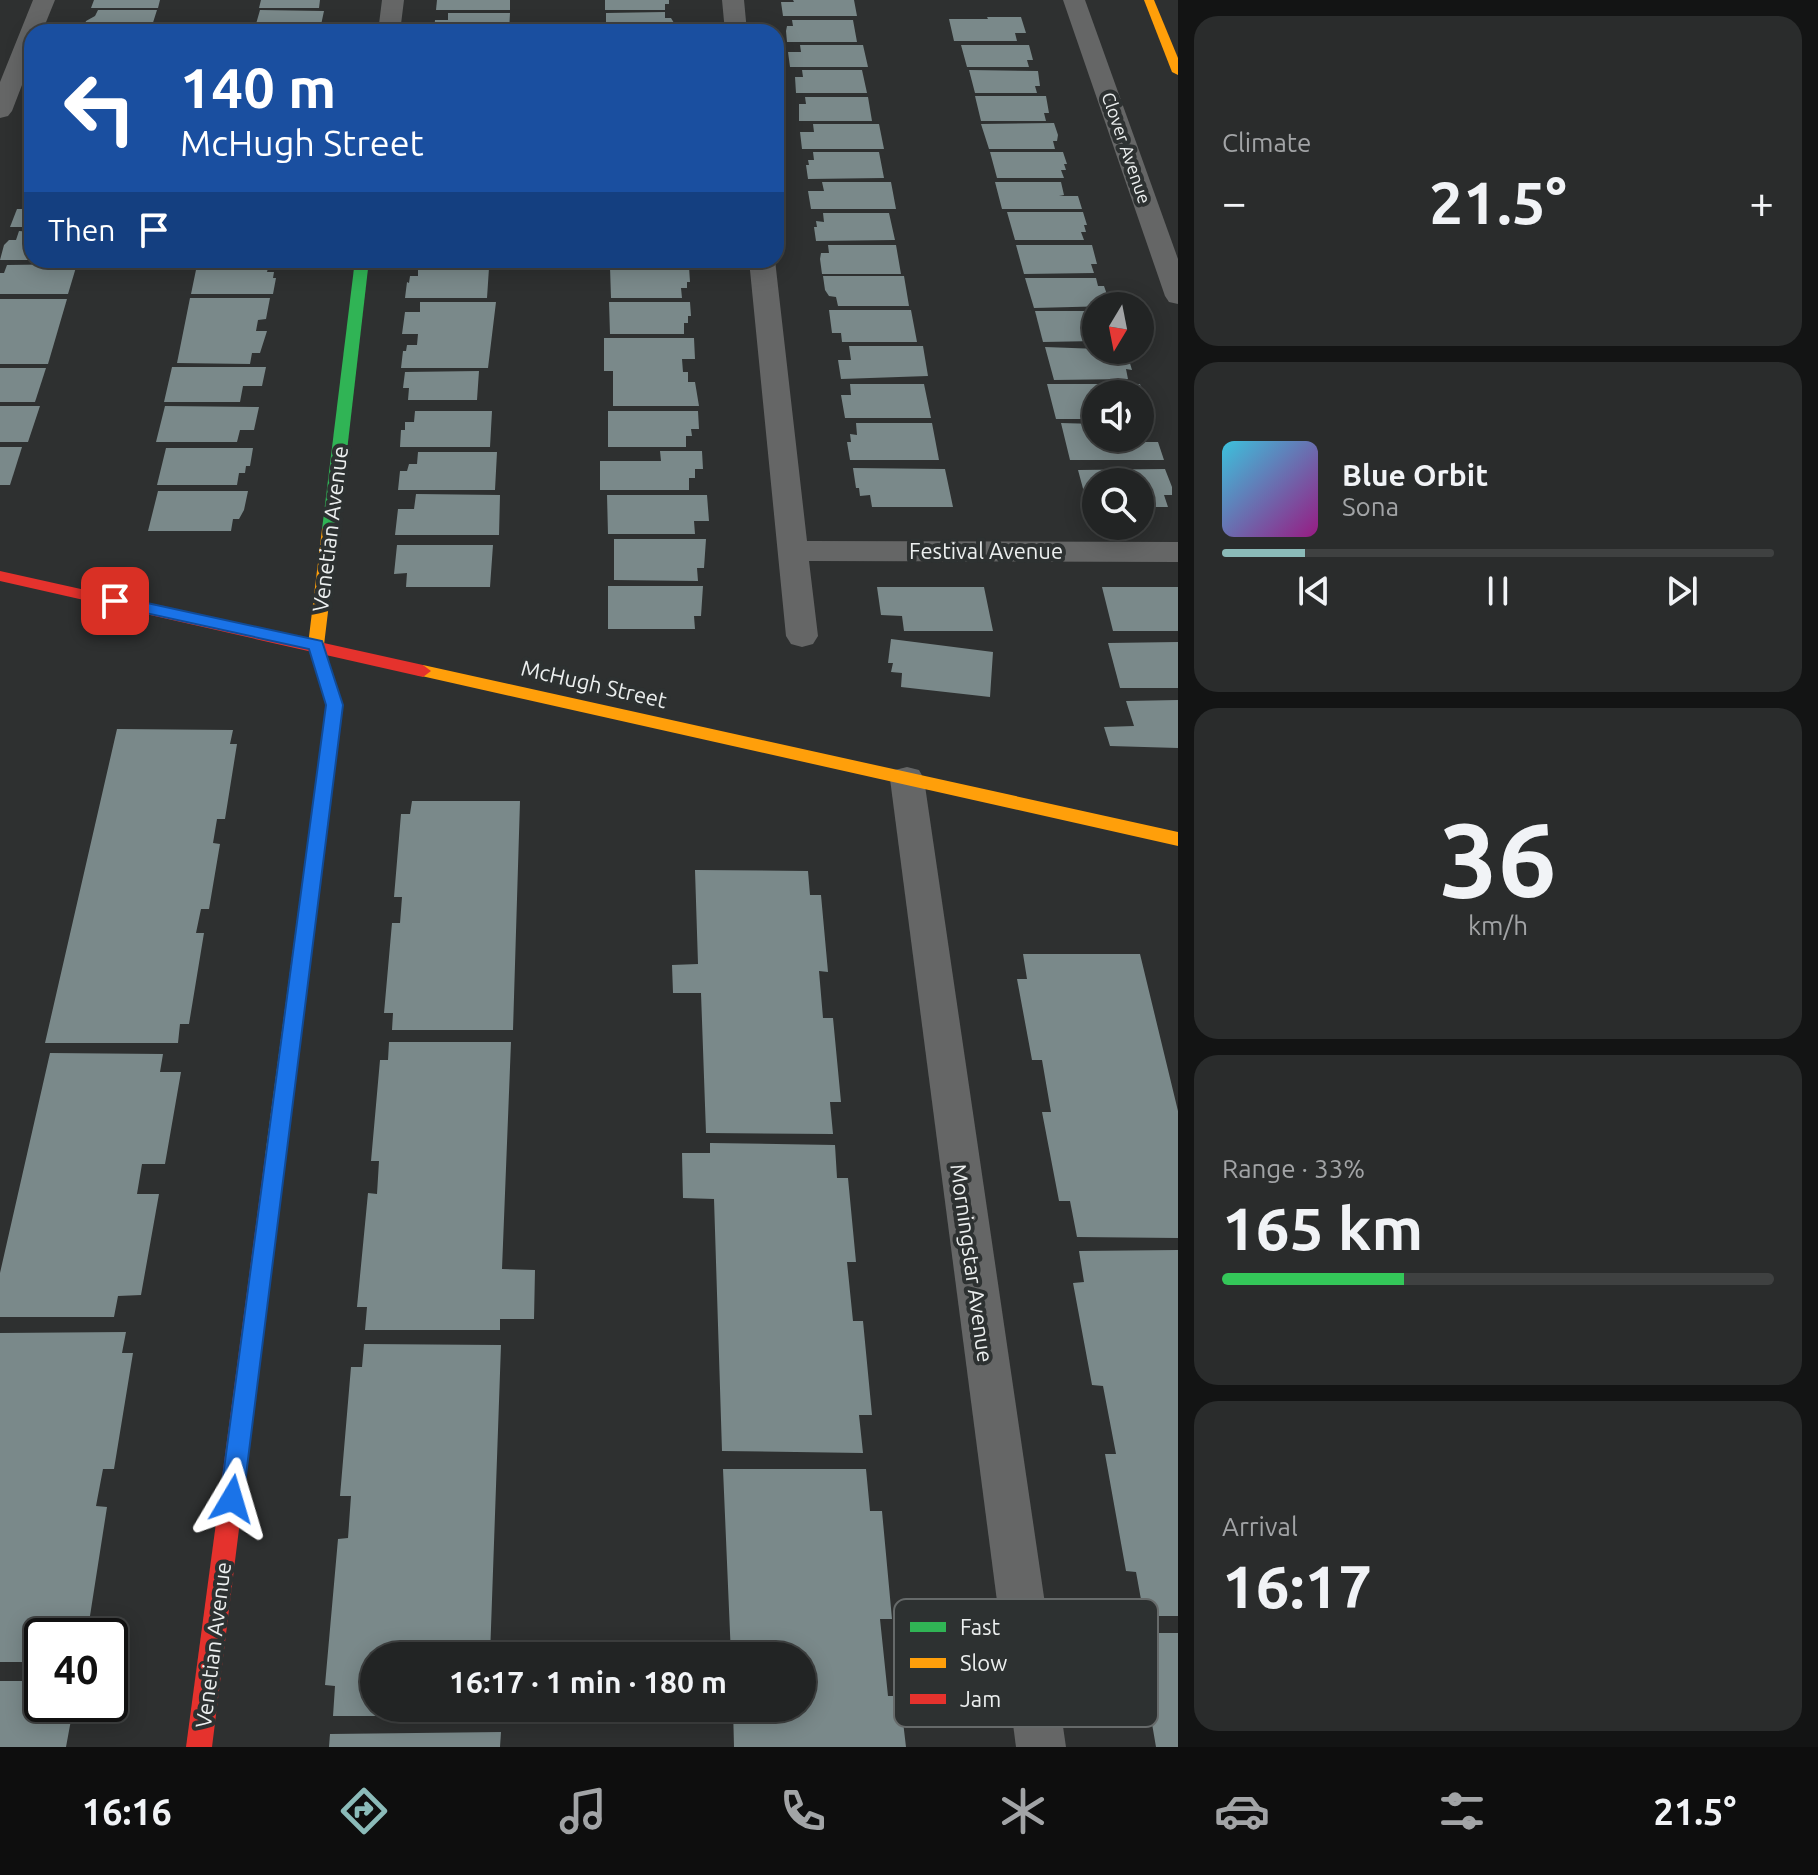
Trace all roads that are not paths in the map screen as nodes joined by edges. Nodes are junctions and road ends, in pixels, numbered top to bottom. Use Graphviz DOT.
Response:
graph roads {
  1 [pos="44,0"];
  2 [pos="393,0"];
  3 [pos="733,0"];
  4 [pos="1074,0"];
  5 [pos="1149,0"];
  6 [pos="34,24"];
  7 [pos="390,24"];
  8 [pos="735,24"];
  9 [pos="24,50"];
  10 [pos="1178,72"];
  11 [pos="0,111"];
  12 [pos="361,268"];
  13 [pos="763,268"];
  14 [pos="1178,296"];
  15 [pos="795,551"];
  16 [pos="1178,552"];
  17 [pos="0,576"];
  18 [pos="802,636"];
  19 [pos="316,645"];
  20 [pos="907,779"];
  21 [pos="1178,839"];
  22 [pos="1021,1599"];
  23 [pos="1038,1727"];
  24 [pos="199,1747"];
  25 [pos="1041,1747"];
  1 -- 6 [label="street"];
  2 -- 7 [label="street"];
  3 -- 8 [label="street"];
  4 -- 14 [label="street, Clover Avenue"];
  5 -- 10 [label="street"];
  9 -- 11 [label="street"];
  12 -- 19 [label="street, Venetian Avenue"];
  13 -- 15 [label="street"];
  15 -- 16 [label="street, Festival Avenue"];
  15 -- 18 [label="street"];
  17 -- 19 [label="street, McHugh Street"];
  19 -- 20 [label="street, McHugh Street"];
  19 -- 24 [label="street, Venetian Avenue"];
  20 -- 21 [label="street, McHugh Street"];
  20 -- 22 [label="street, Morningstar Avenue"];
  23 -- 25 [label="street, Morningstar Avenue"];
}
